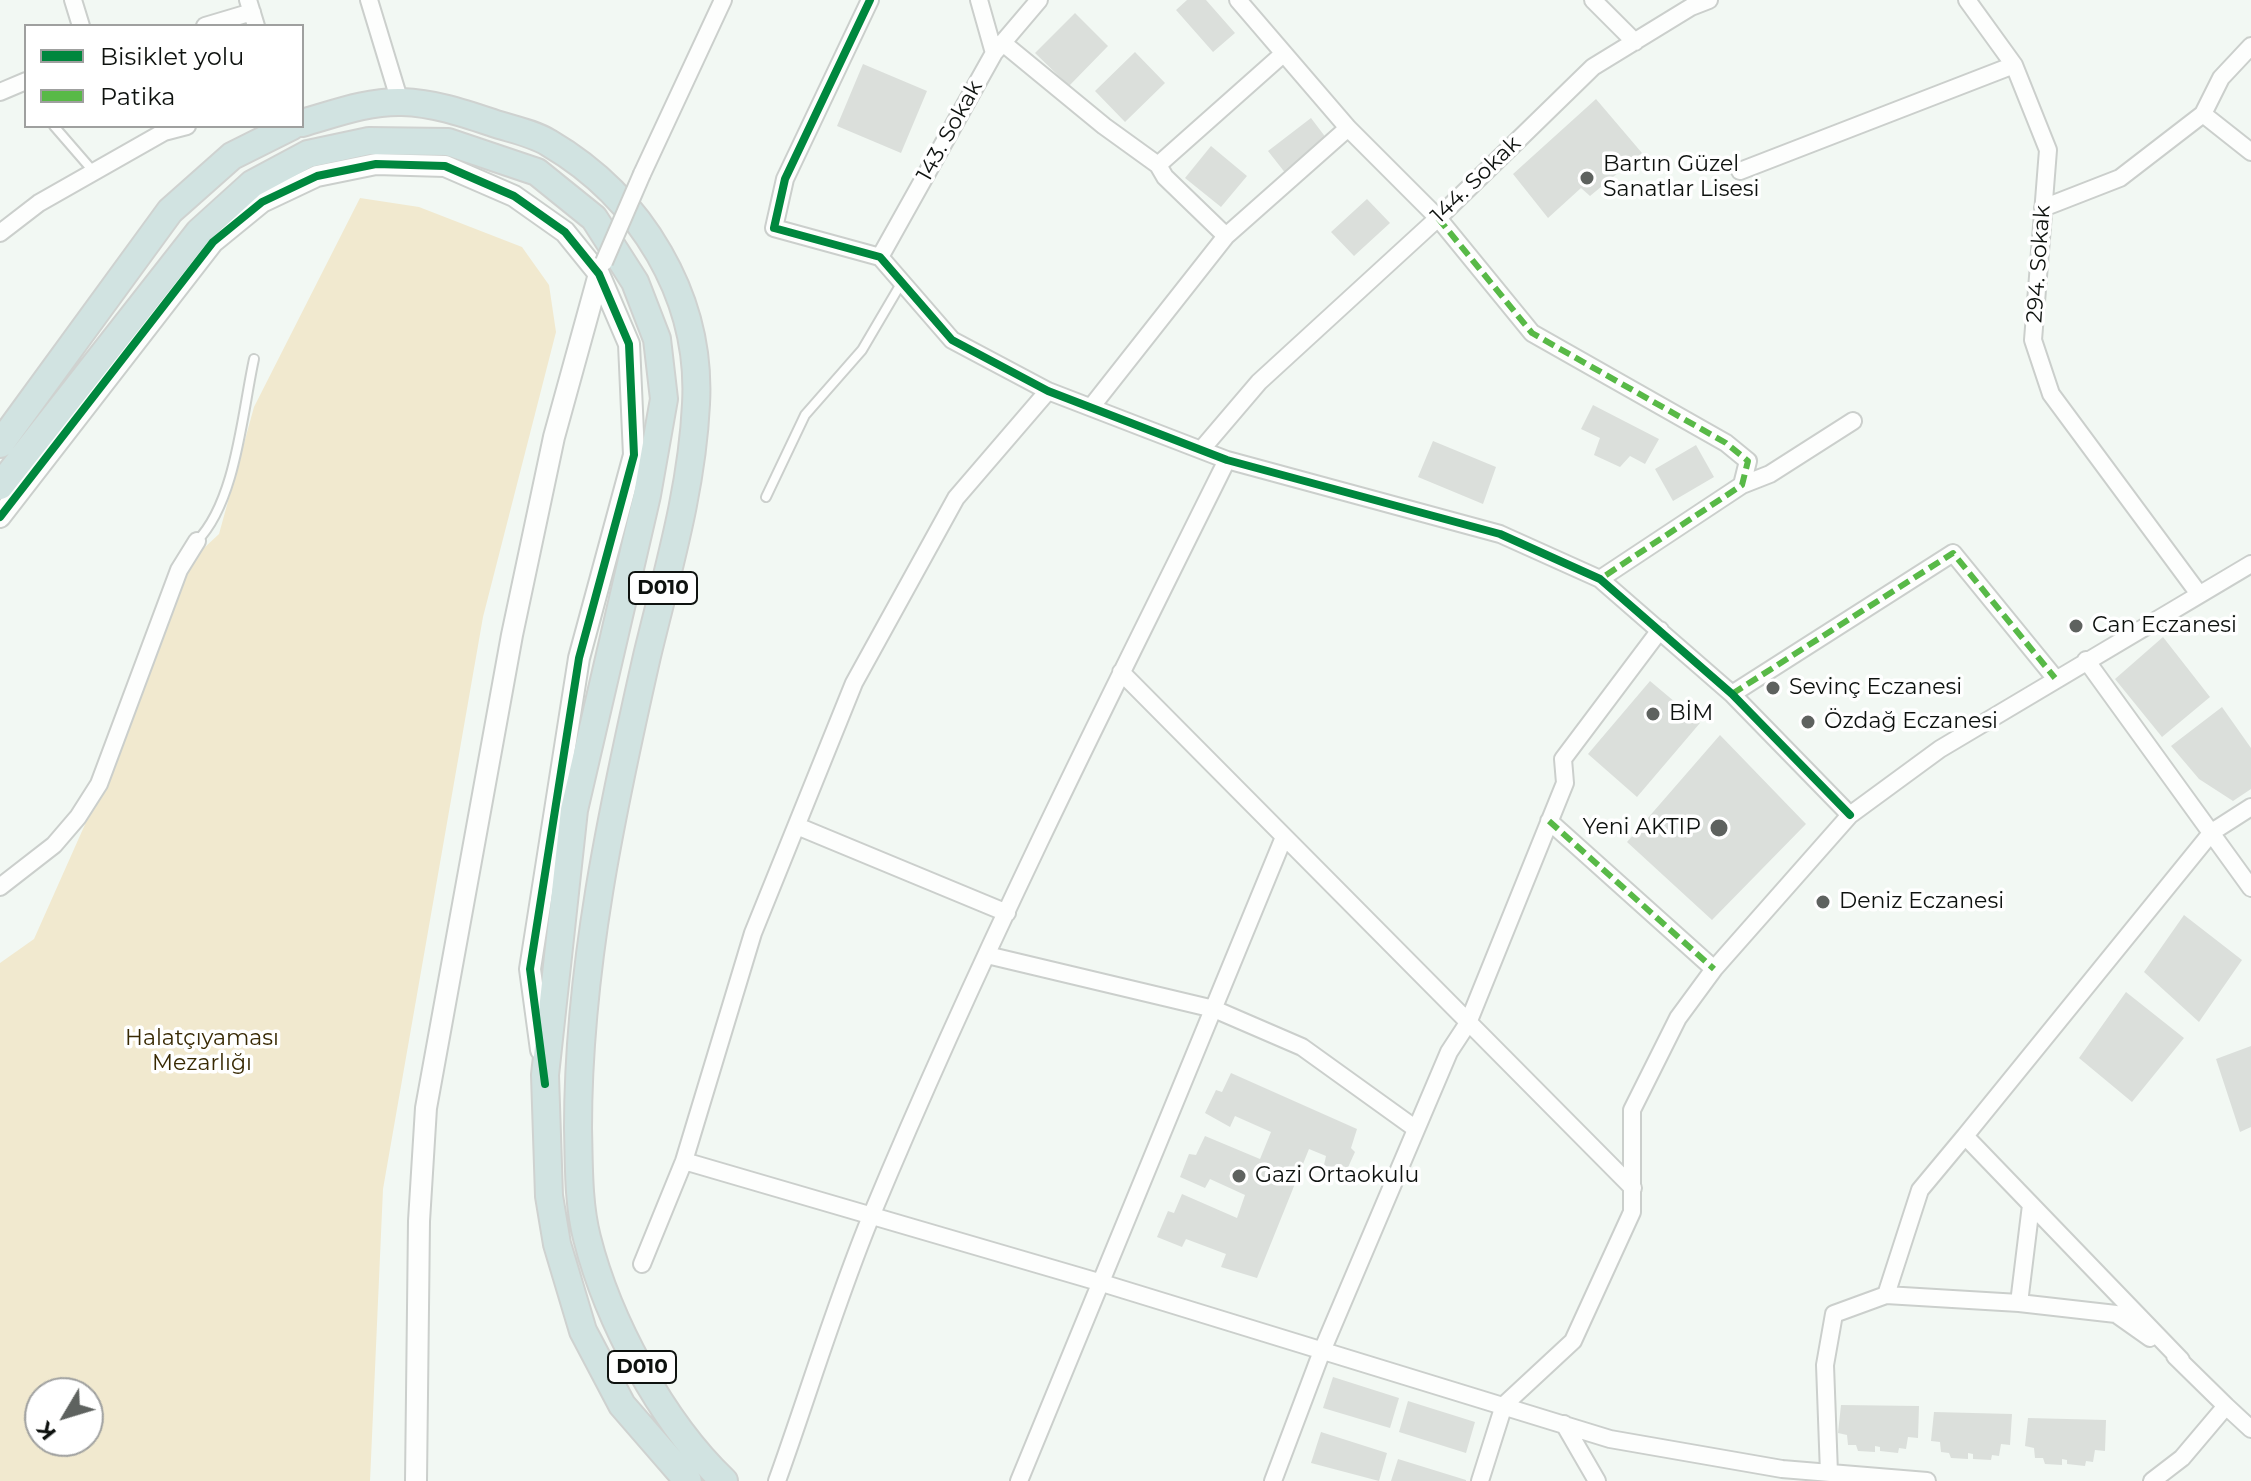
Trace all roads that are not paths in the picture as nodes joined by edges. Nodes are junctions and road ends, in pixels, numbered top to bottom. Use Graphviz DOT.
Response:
graph roads {
  1 [pos="73,0"];
  2 [pos="369,0"];
  3 [pos="723,0"];
  4 [pos="870,0"];
  5 [pos="979,0"];
  6 [pos="1039,0"];
  7 [pos="1238,0"];
  8 [pos="1593,0"];
  9 [pos="1709,0"];
  10 [pos="1967,0"];
  11 [pos="252,13"];
  12 [pos="80,24"];
  13 [pos="212,24"];
  14 [pos="1635,42"];
  15 [pos="2251,46"];
  16 [pos="998,48"];
  17 [pos="1283,54"];
  18 [pos="2014,65"];
  19 [pos="23,87"];
  20 [pos="0,92"];
  21 [pos="400,102"];
  22 [pos="2203,114"];
  23 [pos="304,122"];
  24 [pos="56,128"];
  25 [pos="179,128"];
  26 [pos="288,128"];
  27 [pos="1348,128"];
  28 [pos="2251,152"];
  29 [pos="1158,165"];
  30 [pos="1740,171"];
  31 [pos="93,172"];
  32 [pos="2043,208"];
  33 [pos="1438,218"];
  34 [pos="3,225"];
  35 [pos="1226,236"];
  36 [pos="880,257"];
  37 [pos="601,268"];
  38 [pos="902,282"];
  39 [pos="254,359"];
  40 [pos="1048,391"];
  41 [pos="1092,406"];
  42 [pos="1853,421"];
  43 [pos="3,437"];
  44 [pos="1201,450"];
  45 [pos="1227,460"];
  46 [pos="1742,485"];
  47 [pos="0,486"];
  48 [pos="766,497"];
  49 [pos="0,517"];
  50 [pos="197,541"];
  51 [pos="2251,564"];
  52 [pos="1600,579"];
  53 [pos="2199,594"];
  54 [pos="1660,630"];
  55 [pos="2086,660"];
  56 [pos="1121,672"];
  57 [pos="2055,678"];
  58 [pos="1732,694"];
  59 [pos="2251,807"];
  60 [pos="1850,815"];
  61 [pos="1549,821"];
  62 [pos="797,826"];
  63 [pos="2212,832"];
  64 [pos="1284,837"];
  65 [pos="0,887"];
  66 [pos="2251,888"];
  67 [pos="1007,913"];
  68 [pos="987,955"];
  69 [pos="1714,969"];
  70 [pos="1214,1009"];
  71 [pos="1468,1023"];
  72 [pos="545,1084"];
  73 [pos="1416,1129"];
  74 [pos="1965,1136"];
  75 [pos="684,1161"];
  76 [pos="1633,1188"];
  77 [pos="2031,1205"];
  78 [pos="871,1216"];
  79 [pos="642,1264"];
  80 [pos="1102,1283"];
  81 [pos="1886,1295"];
  82 [pos="2019,1303"];
  83 [pos="1322,1351"];
  84 [pos="2181,1360"];
  85 [pos="1504,1405"];
  86 [pos="2226,1406"];
  87 [pos="1564,1424"];
  88 [pos="2251,1429"];
  89 [pos="1829,1473"];
  90 [pos="1782,1475"];
  91 [pos="416,1481"];
  92 [pos="688,1481"];
  93 [pos="724,1481"];
  94 [pos="777,1481"];
  95 [pos="1019,1481"];
  96 [pos="1273,1481"];
  97 [pos="1480,1481"];
  98 [pos="1597,1481"];
  99 [pos="1927,1481"];
  100 [pos="2152,1481"];
  1 -- 12 [label="street"];
  2 -- 21 [label="street"];
  3 -- 37 [label="street, bridge"];
  4 -- 36 [label="street"];
  5 -- 16 [label="street"];
  6 -- 16 [label="street, 143. Sokak"];
  7 -- 17 [label="street"];
  8 -- 14 [label="street"];
  9 -- 14 [label="street, 144. Sokak"];
  10 -- 18 [label="street, 294. Sokak"];
  11 -- 13 [label="street"];
  14 -- 33 [label="street, 144. Sokak"];
  15 -- 22 [label="street"];
  16 -- 29 [label="street"];
  16 -- 36 [label="street, 143. Sokak"];
  17 -- 27 [label="street"];
  17 -- 29 [label="street"];
  18 -- 30 [label="street"];
  18 -- 32 [label="street, 294. Sokak"];
  19 -- 20 [label="street"];
  21 -- 23 [label="highway, D010"];
  21 -- 93 [label="highway, D010"];
  22 -- 28 [label="street"];
  22 -- 32 [label="street"];
  24 -- 31 [label="lane"];
  25 -- 31 [label="street"];
  26 -- 43 [label="highway"];
  27 -- 33 [label="street"];
  27 -- 35 [label="street"];
  29 -- 35 [label="street"];
  31 -- 34 [label="street"];
  32 -- 53 [label="street, 294. Sokak"];
  33 -- 44 [label="street, 144. Sokak"];
  33 -- 46 [label="street"];
  35 -- 41 [label="street"];
  36 -- 38 [label="street"];
  37 -- 49 [label="street"];
  37 -- 72 [label="street"];
  37 -- 91 [label="street"];
  38 -- 40 [label="street"];
  38 -- 48 [label="lane"];
  39 -- 50 [label="lane"];
  40 -- 41 [label="street"];
  40 -- 62 [label="street"];
  41 -- 44 [label="street"];
  42 -- 46 [label="street"];
  44 -- 45 [label="street"];
  45 -- 52 [label="street"];
  45 -- 56 [label="street"];
  46 -- 52 [label="street"];
  47 -- 72 [label="highway, D010"];
  50 -- 65 [label="street"];
  51 -- 53 [label="street"];
  52 -- 54 [label="street"];
  53 -- 55 [label="street"];
  54 -- 58 [label="street"];
  54 -- 61 [label="street"];
  55 -- 57 [label="street"];
  55 -- 63 [label="street"];
  56 -- 64 [label="street"];
  56 -- 67 [label="street"];
  57 -- 58 [label="street"];
  57 -- 60 [label="street"];
  58 -- 60 [label="street"];
  59 -- 63 [label="street"];
  60 -- 69 [label="street"];
  61 -- 69 [label="street"];
  61 -- 71 [label="street"];
  62 -- 67 [label="street"];
  62 -- 75 [label="street"];
  63 -- 66 [label="street"];
  63 -- 74 [label="street"];
  64 -- 70 [label="street"];
  64 -- 71 [label="street"];
  67 -- 68 [label="street"];
  68 -- 70 [label="street"];
  68 -- 78 [label="street"];
  69 -- 76 [label="street"];
  70 -- 73 [label="street"];
  70 -- 80 [label="street"];
  71 -- 73 [label="street"];
  71 -- 76 [label="street"];
  72 -- 92 [label="highway, D010"];
  73 -- 83 [label="street"];
  74 -- 77 [label="street"];
  74 -- 81 [label="street"];
  75 -- 78 [label="street"];
  75 -- 79 [label="street"];
  76 -- 85 [label="street"];
  77 -- 82 [label="street"];
  77 -- 84 [label="street"];
  78 -- 80 [label="street"];
  78 -- 94 [label="street"];
  80 -- 83 [label="street"];
  80 -- 95 [label="street"];
  81 -- 82 [label="street"];
  81 -- 89 [label="street"];
  82 -- 84 [label="street"];
  83 -- 85 [label="street"];
  83 -- 96 [label="street"];
  84 -- 86 [label="street"];
  85 -- 87 [label="street"];
  85 -- 97 [label="street"];
  86 -- 88 [label="street"];
  86 -- 100 [label="street"];
  87 -- 90 [label="street"];
  87 -- 98 [label="street"];
  89 -- 90 [label="street"];
  89 -- 99 [label="street"];
}
